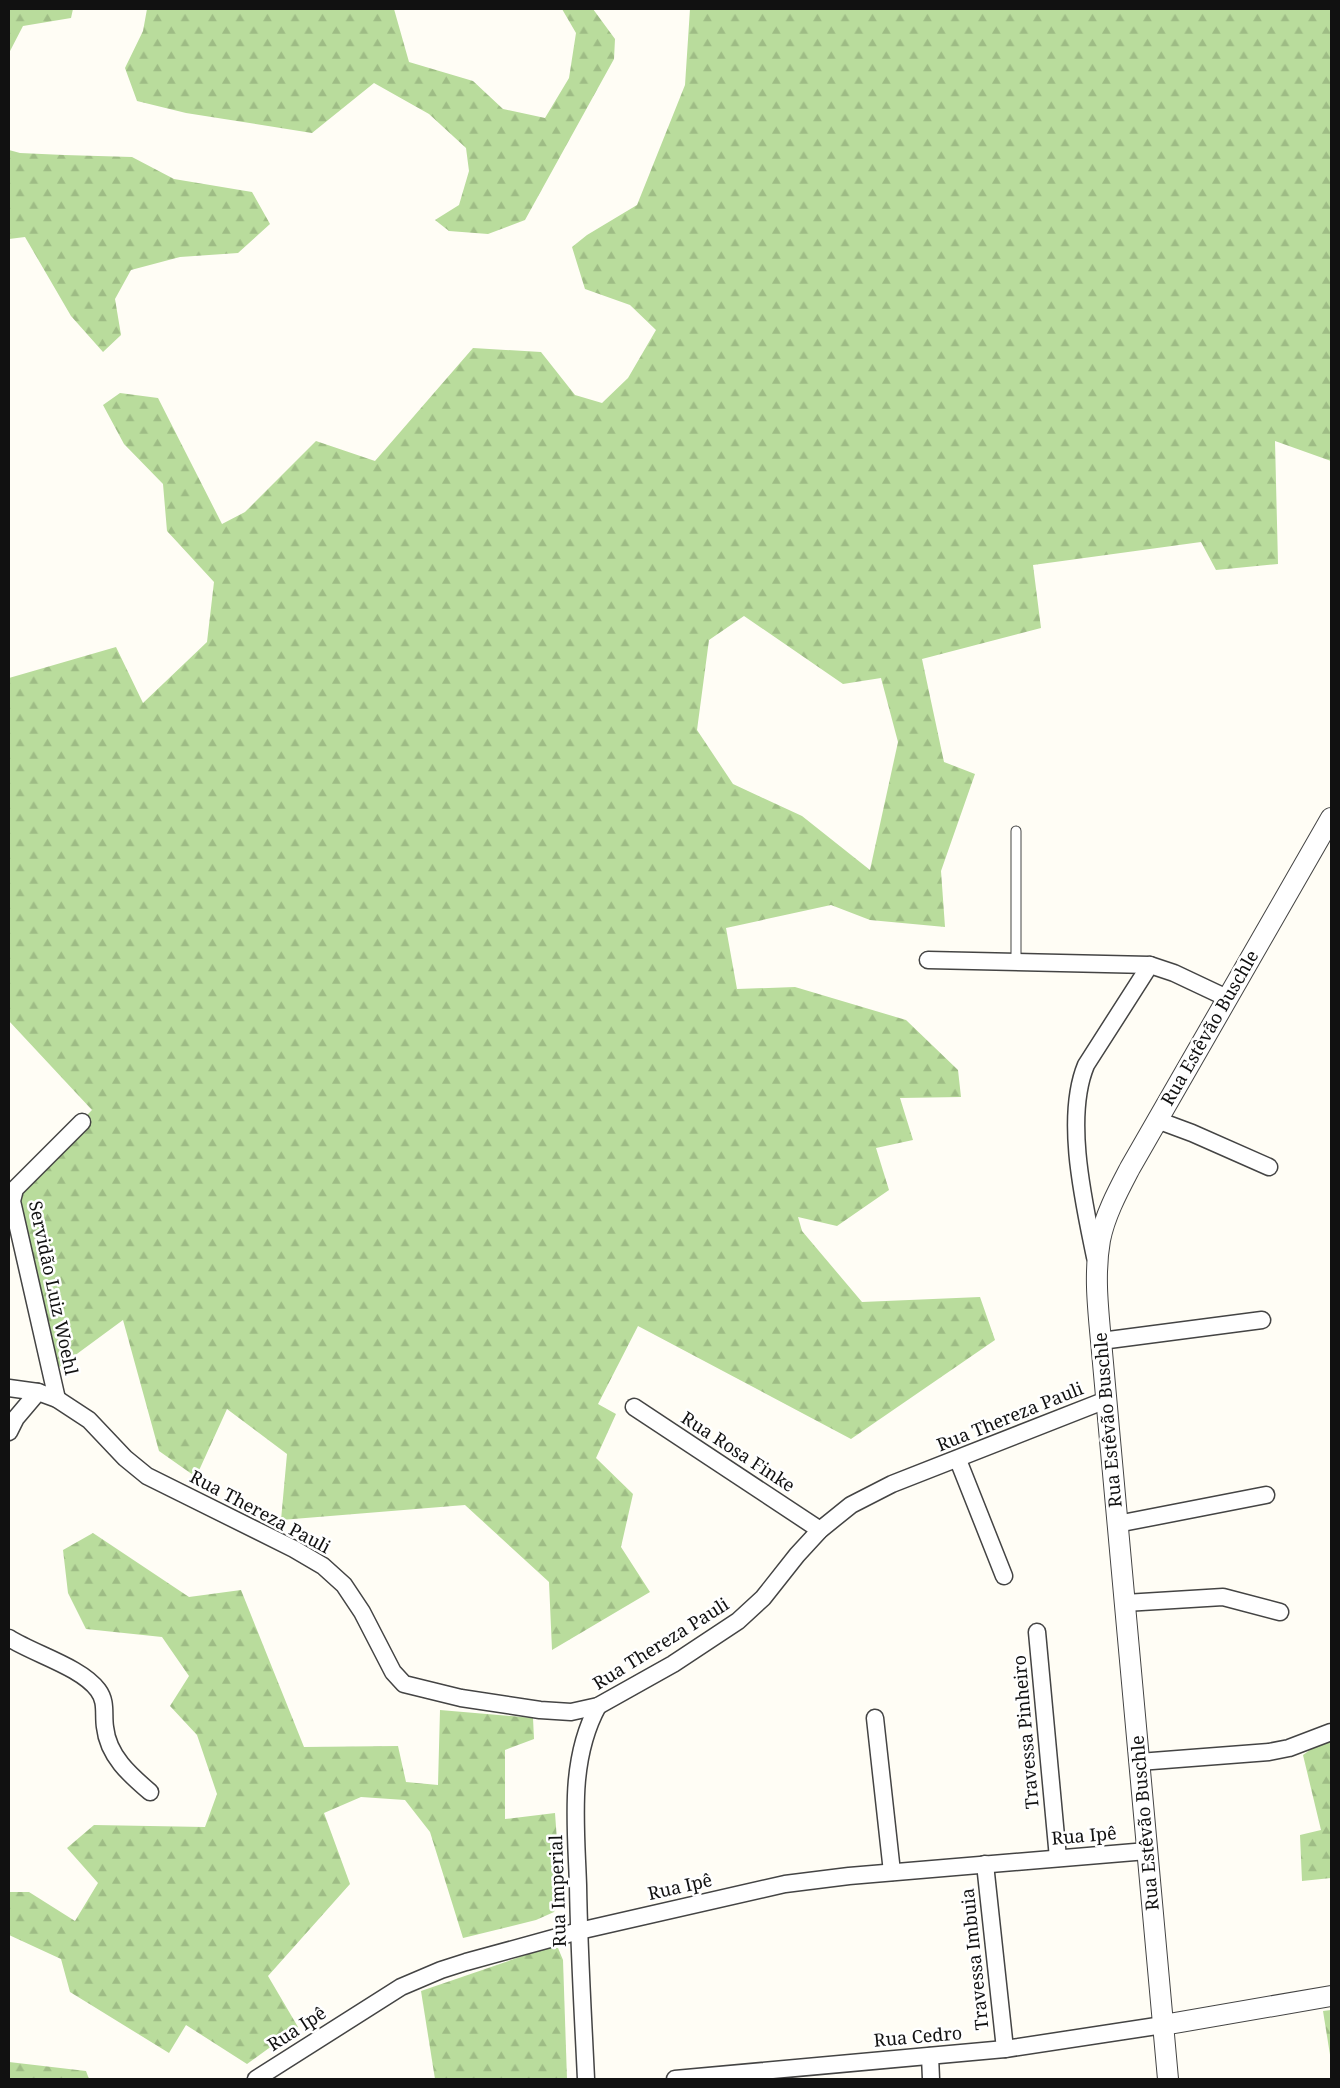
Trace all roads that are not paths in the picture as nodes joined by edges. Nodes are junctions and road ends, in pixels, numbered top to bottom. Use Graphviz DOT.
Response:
graph roads {
  1 [pos="1331,818"];
  2 [pos="1016,831"];
  3 [pos="928,960"];
  4 [pos="1016,962"];
  5 [pos="1150,965"];
  6 [pos="1227,998"];
  7 [pos="1157,1120"];
  8 [pos="82,1122"];
  9 [pos="1269,1167"];
  10 [pos="1097,1266"];
  11 [pos="1262,1320"];
  12 [pos="1101,1342"];
  13 [pos="9,1388"];
  14 [pos="38,1392"];
  15 [pos="57,1399"];
  16 [pos="1106,1400"];
  17 [pos="634,1407"];
  18 [pos="9,1432"];
  19 [pos="958,1460"];
  20 [pos="1266,1495"];
  21 [pos="1118,1524"];
  22 [pos="820,1530"];
  23 [pos="1004,1576"];
  24 [pos="1125,1603"];
  25 [pos="1280,1612"];
  26 [pos="1037,1632"];
  27 [pos="9,1638"];
  28 [pos="598,1706"];
  29 [pos="875,1718"];
  30 [pos="1331,1732"];
  31 [pos="1139,1762"];
  32 [pos="150,1792"];
  33 [pos="1147,1851"];
  34 [pos="1058,1858"];
  35 [pos="985,1864"];
  36 [pos="892,1872"];
  37 [pos="579,1931"];
  38 [pos="1331,1996"];
  39 [pos="1164,2025"];
  40 [pos="1005,2049"];
  41 [pos="930,2056"];
  42 [pos="256,2079"];
  43 [pos="586,2079"];
  44 [pos="675,2079"];
  45 [pos="931,2079"];
  46 [pos="1168,2079"];
  1 -- 6 [label="street, Rua Estêvão Buschle"];
  2 -- 4 [label="lane"];
  3 -- 4 [label="street"];
  4 -- 5 [label="street"];
  5 -- 6 [label="street"];
  5 -- 10 [label="street"];
  6 -- 7 [label="street, Rua Estêvão Buschle"];
  7 -- 9 [label="street"];
  7 -- 10 [label="street, Rua Estêvão Buschle"];
  8 -- 15 [label="street, Servidão Luiz Woehl"];
  10 -- 12 [label="street, Rua Estêvão Buschle"];
  11 -- 12 [label="street"];
  12 -- 16 [label="street, Rua Estêvão Buschle"];
  13 -- 14 [label="street, Rua Thereza Pauli"];
  14 -- 15 [label="street, Rua Thereza Pauli"];
  14 -- 18 [label="street"];
  15 -- 28 [label="street, Rua Thereza Pauli"];
  16 -- 19 [label="street, Rua Thereza Pauli"];
  16 -- 21 [label="street, Rua Estêvão Buschle"];
  17 -- 22 [label="street, Rua Rosa Finke"];
  19 -- 22 [label="street, Rua Thereza Pauli"];
  19 -- 23 [label="street"];
  20 -- 21 [label="street"];
  21 -- 24 [label="street, Rua Estêvão Buschle"];
  22 -- 28 [label="street, Rua Thereza Pauli"];
  24 -- 25 [label="street"];
  24 -- 31 [label="street, Rua Estêvão Buschle"];
  26 -- 34 [label="street, Travessa Pinheiro"];
  27 -- 32 [label="street"];
  28 -- 37 [label="street, Rua Imperial"];
  29 -- 36 [label="street"];
  30 -- 31 [label="street"];
  31 -- 33 [label="street, Rua Estêvão Buschle"];
  33 -- 34 [label="street, Rua Ipê"];
  33 -- 39 [label="street, Rua Estêvão Buschle"];
  34 -- 35 [label="street, Rua Ipê"];
  35 -- 36 [label="street, Rua Ipê"];
  35 -- 40 [label="street, Travessa Imbuia"];
  36 -- 37 [label="street, Rua Ipê"];
  37 -- 42 [label="street, Rua Ipê"];
  37 -- 43 [label="street, Rua Imperial"];
  38 -- 39 [label="street"];
  39 -- 40 [label="street, Rua Cedro"];
  39 -- 46 [label="street, Rua Estêvão Buschle"];
  40 -- 41 [label="street, Rua Cedro"];
  41 -- 44 [label="street, Rua Cedro"];
  41 -- 45 [label="street"];
}
